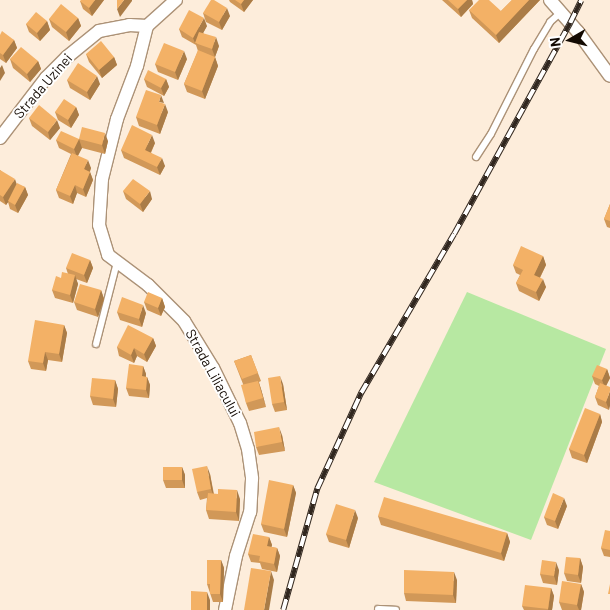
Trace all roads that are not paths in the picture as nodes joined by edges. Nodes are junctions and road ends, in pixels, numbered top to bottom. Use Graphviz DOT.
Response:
graph roads {
  1 [pos="176,0"];
  2 [pos="550,0"];
  3 [pos="560,12"];
  4 [pos="147,26"];
  5 [pos="610,76"];
  6 [pos="0,138"];
  7 [pos="476,157"];
  8 [pos="117,262"];
  9 [pos="96,344"];
  10 [pos="378,609"];
  11 [pos="225,610"];
  12 [pos="396,610"];
  1 -- 4 [label="street"];
  2 -- 3 [label="street"];
  3 -- 5 [label="street"];
  3 -- 7 [label="lane"];
  4 -- 6 [label="street, Strada Uzinei"];
  4 -- 8 [label="street, Strada Liliacului"];
  8 -- 9 [label="lane"];
  8 -- 11 [label="street, Strada Liliacului"];
  10 -- 12 [label="lane"];
}
